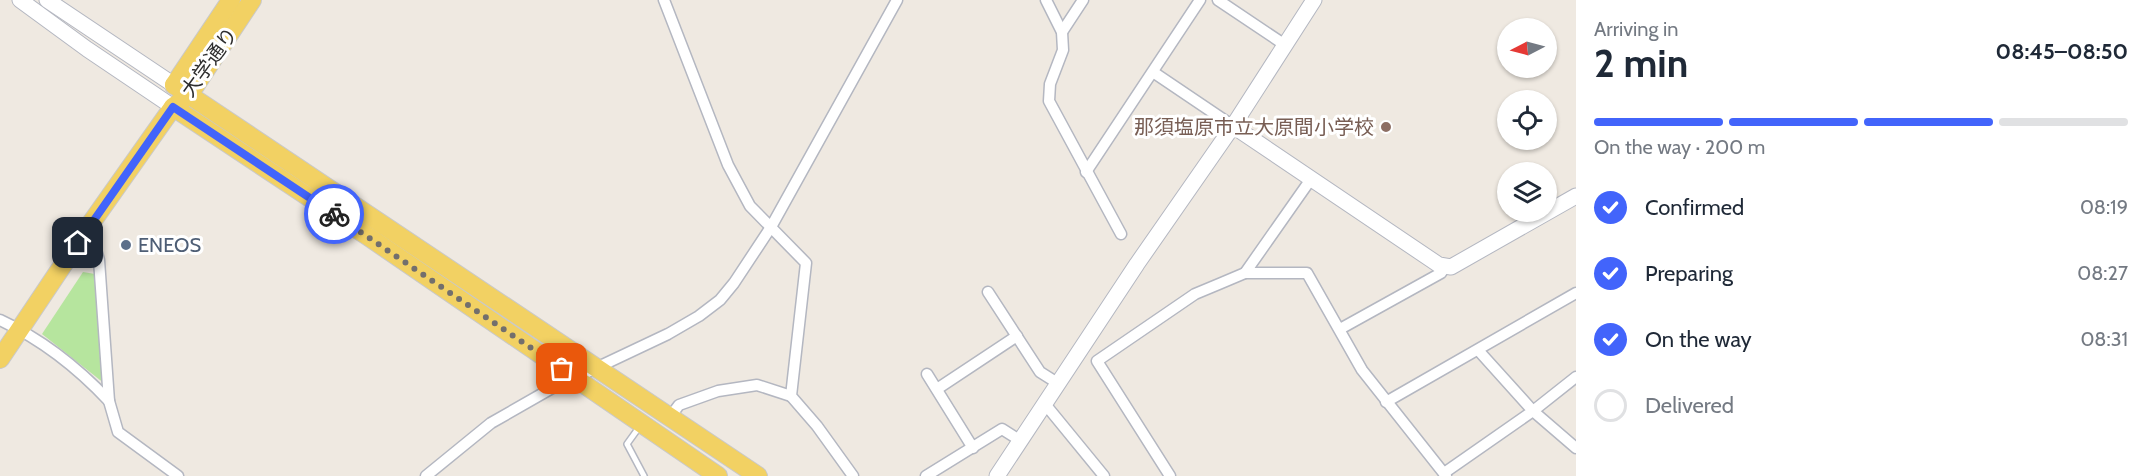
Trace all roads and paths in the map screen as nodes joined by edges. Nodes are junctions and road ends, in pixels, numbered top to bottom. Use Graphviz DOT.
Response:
graph roads {
  1 [pos="20,0"];
  2 [pos="47,0"];
  3 [pos="231,0"];
  4 [pos="252,0"];
  5 [pos="664,0"];
  6 [pos="897,0"];
  7 [pos="1046,0"];
  8 [pos="1083,0"];
  9 [pos="1200,0"];
  10 [pos="1218,0"];
  11 [pos="1314,0"];
  12 [pos="1062,32"];
  13 [pos="1285,45"];
  14 [pos="1153,72"];
  15 [pos="182,90"];
  16 [pos="173,107"];
  17 [pos="1233,126"];
  18 [pos="1086,172"];
  19 [pos="1311,179"];
  20 [pos="1576,196"];
  21 [pos="89,226"];
  22 [pos="771,227"];
  23 [pos="1120,234"];
  24 [pos="1445,267"];
  25 [pos="1245,273"];
  26 [pos="988,292"];
  27 [pos="1576,293"];
  28 [pos="0,320"];
  29 [pos="21,329"];
  30 [pos="1340,329"];
  31 [pos="1017,336"];
  32 [pos="1478,350"];
  33 [pos="0,359"];
  34 [pos="598,367"];
  35 [pos="927,374"];
  36 [pos="1576,377"];
  37 [pos="575,378"];
  38 [pos="1059,384"];
  39 [pos="937,389"];
  40 [pos="792,396"];
  41 [pos="109,401"];
  42 [pos="1386,402"];
  43 [pos="1046,404"];
  44 [pos="1533,411"];
  45 [pos="670,417"];
  46 [pos="641,424"];
  47 [pos="1021,441"];
  48 [pos="973,448"];
  49 [pos="1576,448"];
  50 [pos="1165,474"];
  51 [pos="1445,475"];
  52 [pos="178,476"];
  53 [pos="426,476"];
  54 [pos="644,476"];
  55 [pos="718,476"];
  56 [pos="758,476"];
  57 [pos="853,476"];
  58 [pos="926,476"];
  59 [pos="998,476"];
  60 [pos="1104,476"];
  1 -- 16 [label="street"];
  2 -- 15 [label="street"];
  3 -- 15 [label="main road, 大学通り"];
  4 -- 15 [label="main road, 大学通り"];
  5 -- 22 [label="street"];
  6 -- 22 [label="street"];
  7 -- 12 [label="street"];
  8 -- 12 [label="street"];
  9 -- 14 [label="street"];
  10 -- 13 [label="street"];
  11 -- 13 [label="street"];
  12 -- 18 [label="street"];
  13 -- 17 [label="street"];
  14 -- 17 [label="street"];
  14 -- 18 [label="street"];
  15 -- 16 [label="main road, 大学通り"];
  15 -- 34 [label="main road"];
  16 -- 21 [label="main road, 大学通り"];
  16 -- 37 [label="main road"];
  17 -- 19 [label="street"];
  17 -- 38 [label="street"];
  18 -- 23 [label="street"];
  19 -- 24 [label="street"];
  19 -- 25 [label="street"];
  20 -- 24 [label="street"];
  21 -- 29 [label="main road, 大学通り"];
  21 -- 41 [label="street"];
  22 -- 34 [label="street"];
  22 -- 40 [label="street"];
  24 -- 30 [label="street"];
  25 -- 30 [label="street"];
  25 -- 50 [label="street"];
  26 -- 31 [label="street"];
  27 -- 32 [label="street"];
  28 -- 29 [label="street"];
  29 -- 33 [label="main road, 大学通り"];
  29 -- 41 [label="street"];
  30 -- 42 [label="street"];
  31 -- 38 [label="street"];
  31 -- 39 [label="street"];
  32 -- 42 [label="street"];
  32 -- 44 [label="street"];
  34 -- 37 [label="street"];
  34 -- 45 [label="main road"];
  35 -- 39 [label="street"];
  36 -- 44 [label="street"];
  37 -- 46 [label="main road"];
  37 -- 53 [label="street"];
  38 -- 43 [label="street"];
  39 -- 48 [label="street"];
  40 -- 45 [label="street"];
  40 -- 57 [label="street"];
  41 -- 52 [label="street"];
  42 -- 51 [label="street"];
  43 -- 47 [label="street"];
  43 -- 60 [label="street"];
  44 -- 49 [label="street"];
  44 -- 51 [label="street"];
  45 -- 56 [label="main road"];
  46 -- 54 [label="lane"];
  46 -- 55 [label="main road"];
  47 -- 48 [label="street"];
  47 -- 59 [label="street"];
  48 -- 58 [label="street"];
}
